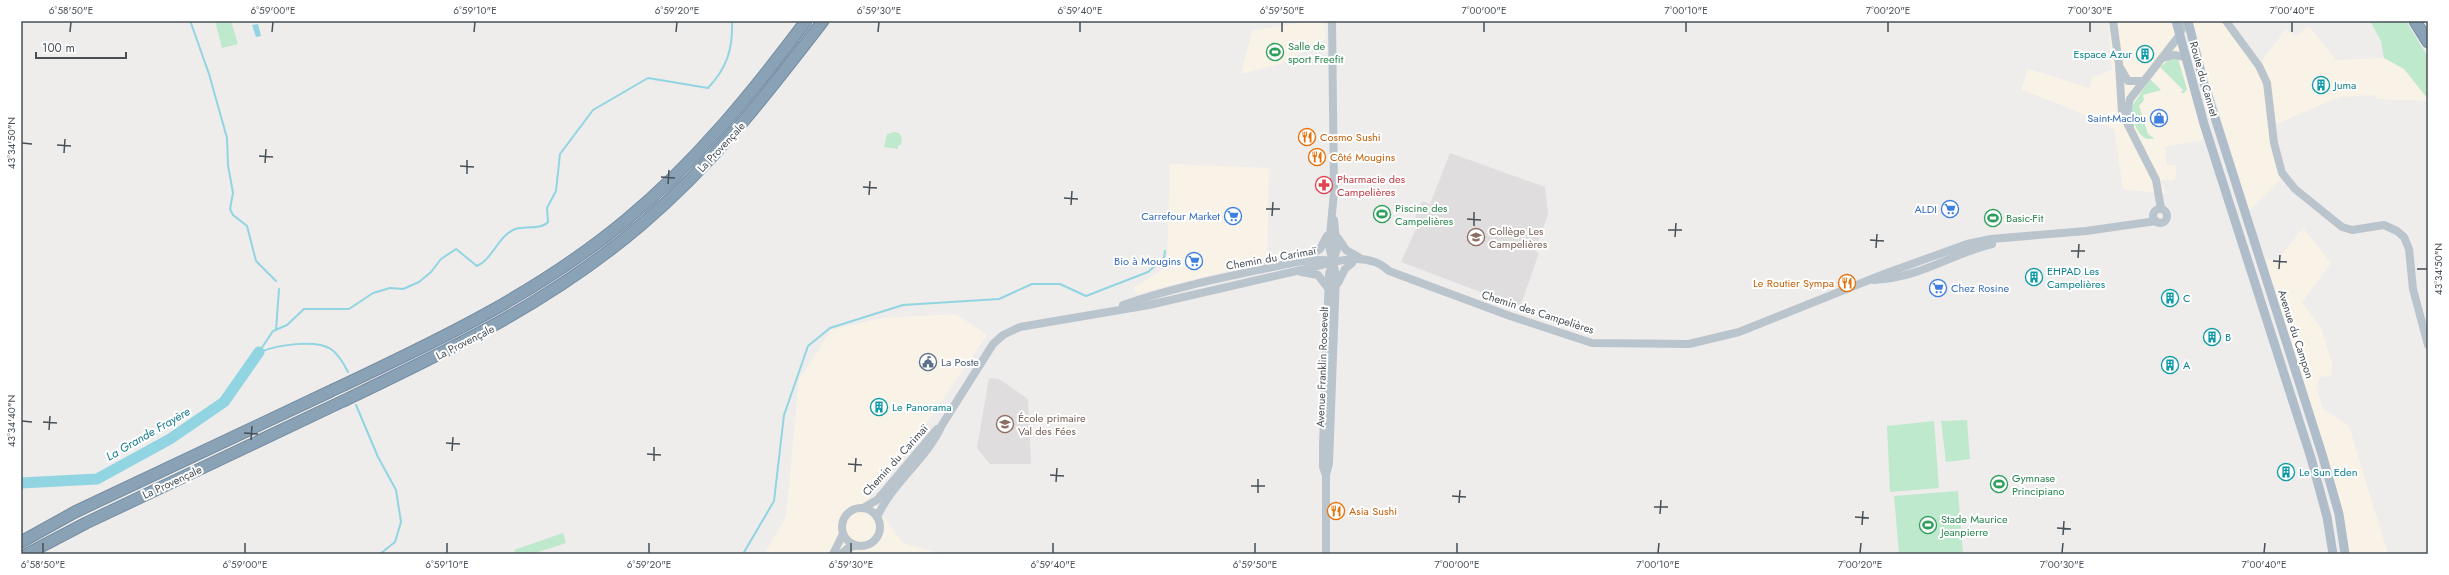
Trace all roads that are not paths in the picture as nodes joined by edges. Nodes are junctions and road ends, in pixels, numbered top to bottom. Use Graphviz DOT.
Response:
graph roads {
  1 [pos="806,21"];
  2 [pos="823,21"];
  3 [pos="1332,21"];
  4 [pos="2113,21"];
  5 [pos="2176,21"];
  6 [pos="2186,21"];
  7 [pos="2226,21"];
  8 [pos="2415,21"];
  9 [pos="2179,36"];
  10 [pos="2428,42"];
  11 [pos="2185,58"];
  12 [pos="2162,59"];
  13 [pos="2119,64"];
  14 [pos="2143,81"];
  15 [pos="2217,123"];
  16 [pos="2133,136"];
  17 [pos="1333,215"];
  18 [pos="1329,232"];
  19 [pos="1337,237"];
  20 [pos="1366,260"];
  21 [pos="1332,261"];
  22 [pos="1296,262"];
  23 [pos="1352,263"];
  24 [pos="1389,270"];
  25 [pos="1290,272"];
  26 [pos="1332,287"];
  27 [pos="1098,314"];
  28 [pos="2428,345"];
  29 [pos="942,425"];
  30 [pos="863,508"];
  31 [pos="877,517"];
  32 [pos="843,534"];
  33 [pos="21,542"];
  34 [pos="855,546"];
  35 [pos="27,554"];
  36 [pos="833,554"];
  37 [pos="841,554"];
  38 [pos="1326,554"];
  39 [pos="2332,554"];
  40 [pos="2345,554"];
  1 -- 33 [label="highway, La Provençale"];
  2 -- 35 [label="highway, La Provençale"];
  3 -- 17 [label="main road"];
  4 -- 13 [label="main road"];
  5 -- 9 [label="main road, Route du Cannet"];
  6 -- 9 [label="main road"];
  6 -- 15 [label="main road, Route du Cannet"];
  7 -- 28 [label="main road"];
  8 -- 10 [label="highway"];
  9 -- 11 [label="main road, Route du Cannet"];
  9 -- 12 [label="main road"];
  11 -- 12 [label="main road"];
  11 -- 39 [label="main road, Route du Cannet"];
  12 -- 14 [label="main road"];
  13 -- 14 [label="main road"];
  13 -- 16 [label="main road"];
  14 -- 16 [label="main road"];
  15 -- 40 [label="main road, Avenue du Campon"];
  16 -- 24 [label="main road, Chemin des Campelières"];
  17 -- 18 [label="main road, Avenue Franklin Roosevelt"];
  17 -- 19 [label="main road, Avenue Franklin Roosevelt"];
  18 -- 21 [label="main road, Avenue Franklin Roosevelt"];
  18 -- 22 [label="main road"];
  19 -- 20 [label="main road"];
  19 -- 21 [label="main road, Avenue Franklin Roosevelt"];
  20 -- 21 [label="main road, Chemin des Campelières"];
  20 -- 24 [label="main road, Chemin des Campelières"];
  21 -- 22 [label="main road, Chemin du Carimaï"];
  21 -- 23 [label="main road, Chemin des Campelières"];
  21 -- 25 [label="main road, Chemin du Carimaï"];
  21 -- 26 [label="main road, Avenue Franklin Roosevelt"];
  22 -- 27 [label="main road, Chemin du Carimaï"];
  23 -- 24 [label="main road, Chemin des Campelières"];
  23 -- 26 [label="main road"];
  25 -- 26 [label="main road"];
  25 -- 27 [label="main road, Chemin du Carimaï"];
  26 -- 38 [label="main road, Avenue Franklin Roosevelt"];
  27 -- 29 [label="main road, Chemin du Carimaï"];
  29 -- 30 [label="main road, Chemin du Carimaï"];
  29 -- 31 [label="main road, Chemin du Carimaï"];
  30 -- 31 [label="main road"];
  30 -- 32 [label="main road"];
  31 -- 34 [label="main road"];
  32 -- 34 [label="main road"];
  32 -- 36 [label="main road"];
  34 -- 37 [label="main road"];
}
